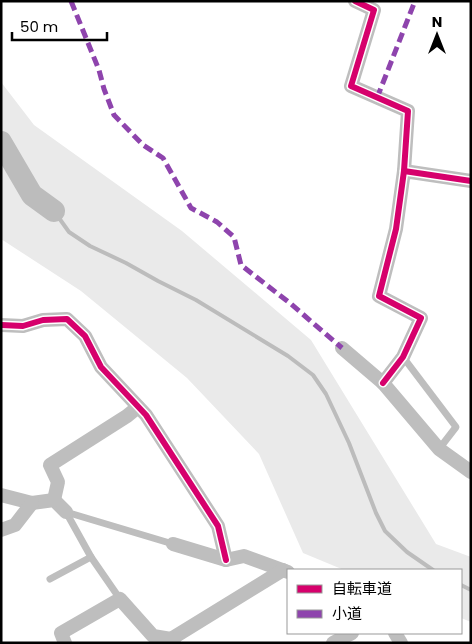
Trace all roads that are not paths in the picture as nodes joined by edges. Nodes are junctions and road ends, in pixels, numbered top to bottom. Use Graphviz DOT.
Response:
graph roads {
  1 [pos="355,1"];
  2 [pos="404,171"];
  3 [pos="471,181"];
  4 [pos="1,325"];
  5 [pos="342,348"];
  6 [pos="403,357"];
  7 [pos="384,383"];
  8 [pos="138,407"];
  9 [pos="439,448"];
  10 [pos="471,472"];
  11 [pos="1,495"];
  12 [pos="54,500"];
  13 [pos="32,503"];
  14 [pos="66,512"];
  15 [pos="1,530"];
  16 [pos="174,544"];
  17 [pos="91,557"];
  18 [pos="226,560"];
  19 [pos="286,571"];
  20 [pos="50,579"];
  21 [pos="120,599"];
  22 [pos="350,634"];
  23 [pos="173,641"];
  24 [pos="65,643"];
  25 [pos="333,643"];
  1 -- 2 [label="street"];
  2 -- 3 [label="street"];
  2 -- 6 [label="street"];
  4 -- 8 [label="street"];
  5 -- 7 [label="street"];
  6 -- 7 [label="street"];
  6 -- 9 [label="lane"];
  7 -- 9 [label="street"];
  8 -- 12 [label="street"];
  8 -- 18 [label="street"];
  9 -- 10 [label="street"];
  11 -- 13 [label="street"];
  12 -- 13 [label="street"];
  12 -- 14 [label="street"];
  13 -- 15 [label="street"];
  14 -- 16 [label="lane"];
  14 -- 17 [label="lane"];
  16 -- 18 [label="street"];
  17 -- 20 [label="lane"];
  17 -- 21 [label="lane"];
  18 -- 19 [label="street"];
  19 -- 23 [label="street"];
  21 -- 23 [label="street"];
  21 -- 24 [label="street"];
  22 -- 25 [label="street"];
}
